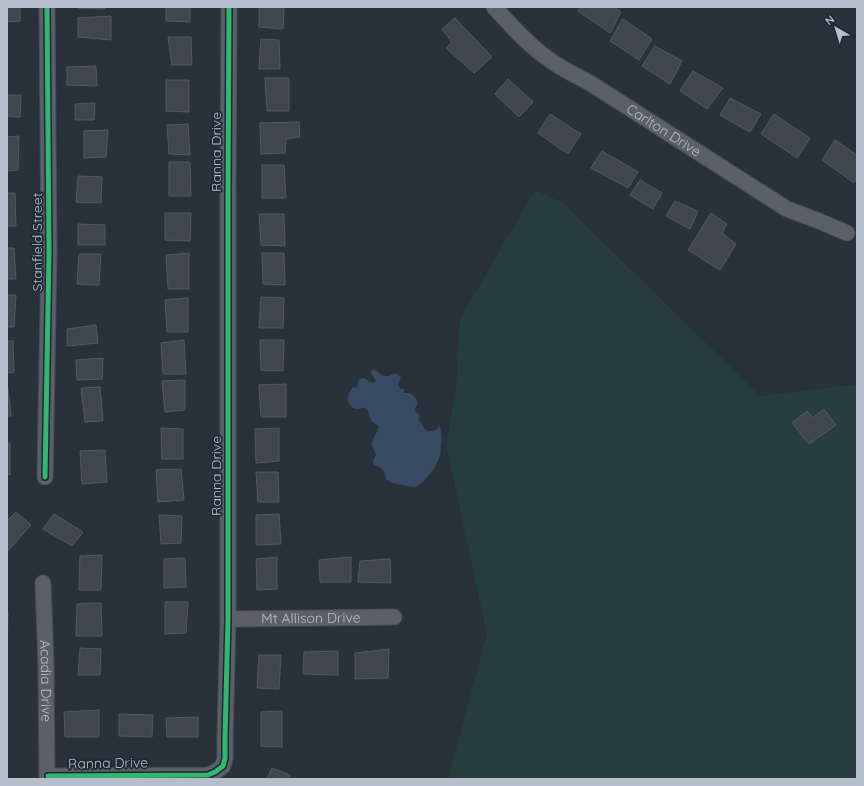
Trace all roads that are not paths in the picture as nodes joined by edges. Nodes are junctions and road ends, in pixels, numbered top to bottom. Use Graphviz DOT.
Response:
graph roads {
  1 [pos="47,7"];
  2 [pos="229,7"];
  3 [pos="494,7"];
  4 [pos="847,233"];
  5 [pos="45,477"];
  6 [pos="43,583"];
  7 [pos="394,617"];
  8 [pos="228,619"];
  9 [pos="48,778"];
  1 -- 5 [label="street, Stanfield Street"];
  2 -- 8 [label="street, Ranna Drive"];
  3 -- 4 [label="street, Carlton Drive"];
  6 -- 9 [label="street, Acadia Drive"];
  7 -- 8 [label="street, Mt Allison Drive"];
  8 -- 9 [label="street, Ranna Drive"];
}
